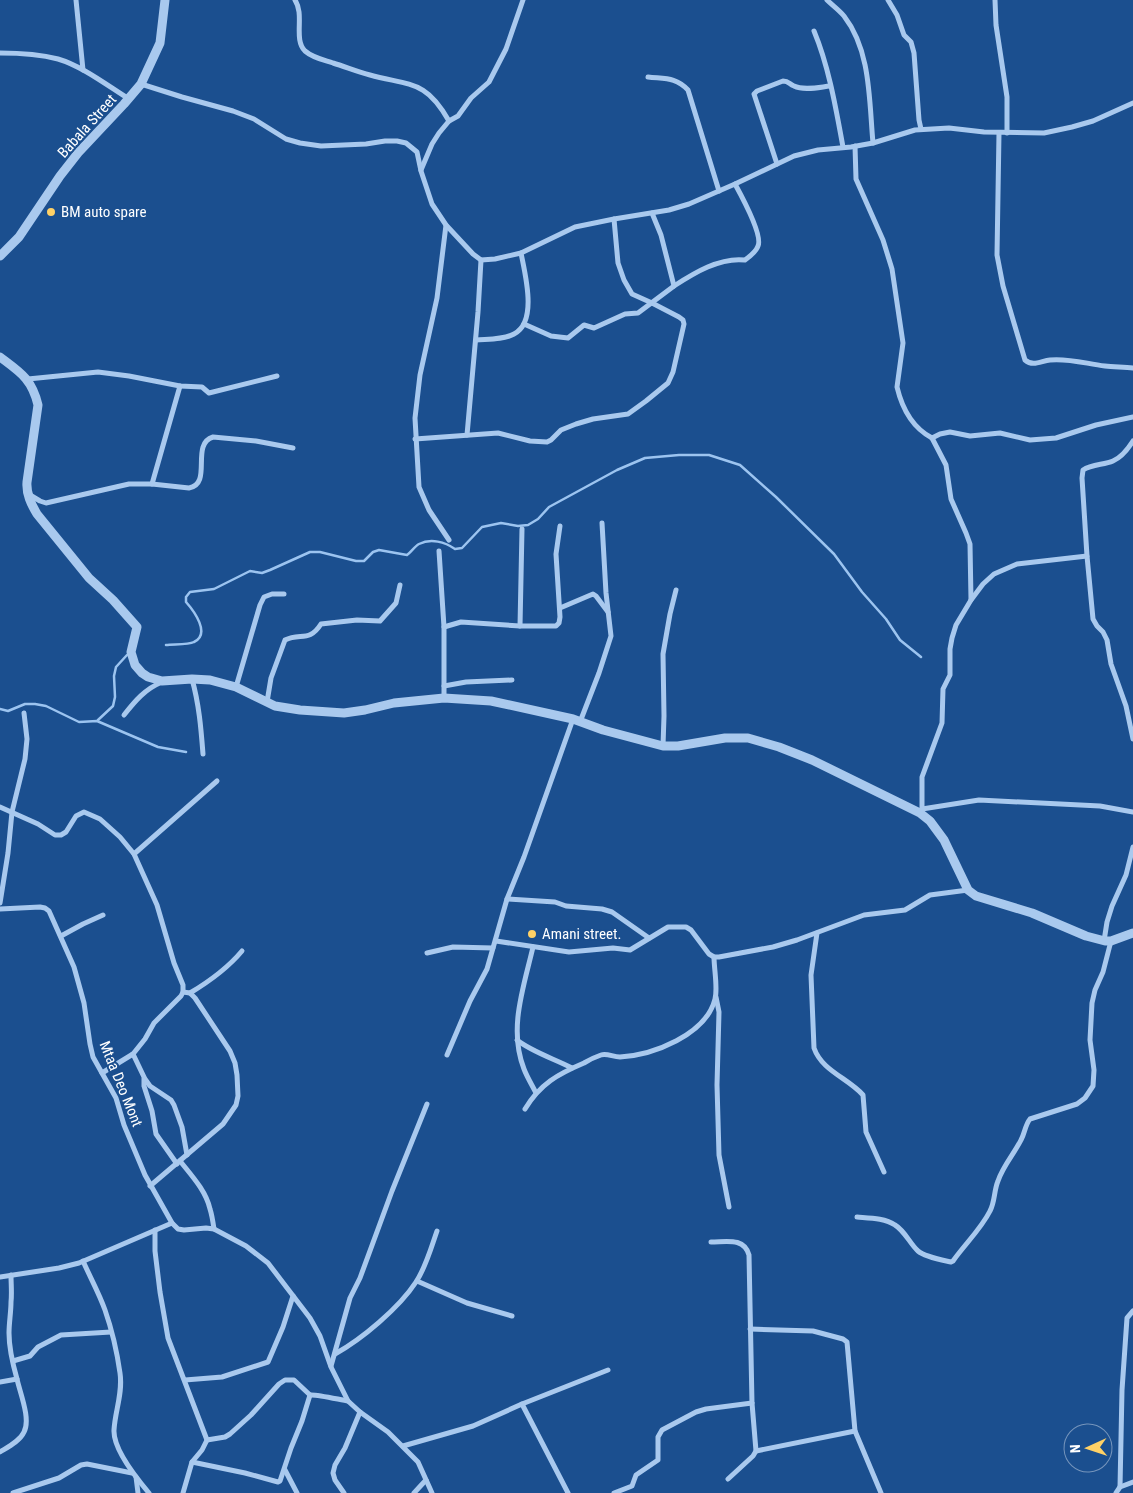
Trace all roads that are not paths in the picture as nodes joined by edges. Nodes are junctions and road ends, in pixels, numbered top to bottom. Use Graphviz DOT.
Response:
graph roads {
  1 [pos="76,0"];
  2 [pos="165,0"];
  3 [pos="295,0"];
  4 [pos="523,0"];
  5 [pos="827,0"];
  6 [pos="888,0"];
  7 [pos="995,0"];
  8 [pos="814,31"];
  9 [pos="0,53"];
  10 [pos="83,70"];
  11 [pos="648,78"];
  12 [pos="141,84"];
  13 [pos="830,86"];
  14 [pos="129,99"];
  15 [pos="1133,103"];
  16 [pos="448,122"];
  17 [pos="921,130"];
  18 [pos="999,133"];
  19 [pos="1007,133"];
  20 [pos="873,143"];
  21 [pos="855,146"];
  22 [pos="843,147"];
  23 [pos="776,164"];
  24 [pos="421,171"];
  25 [pos="735,184"];
  26 [pos="719,191"];
  27 [pos="652,213"];
  28 [pos="614,218"];
  29 [pos="446,226"];
  30 [pos="521,254"];
  31 [pos="0,256"];
  32 [pos="481,260"];
  33 [pos="674,286"];
  34 [pos="652,303"];
  35 [pos="524,324"];
  36 [pos="476,340"];
  37 [pos="0,357"];
  38 [pos="1133,368"];
  39 [pos="277,376"];
  40 [pos="28,379"];
  41 [pos="180,386"];
  42 [pos="1133,417"];
  43 [pos="466,435"];
  44 [pos="932,438"];
  45 [pos="415,439"];
  46 [pos="1133,441"];
  47 [pos="293,448"];
  48 [pos="152,484"];
  49 [pos="28,493"];
  50 [pos="602,523"];
  51 [pos="560,526"];
  52 [pos="522,529"];
  53 [pos="449,540"];
  54 [pos="439,551"];
  55 [pos="1087,556"];
  56 [pos="400,585"];
  57 [pos="676,590"];
  58 [pos="284,594"];
  59 [pos="971,600"];
  60 [pos="560,608"];
  61 [pos="608,612"];
  62 [pos="520,626"];
  63 [pos="444,627"];
  64 [pos="192,679"];
  65 [pos="512,680"];
  66 [pos="162,681"];
  67 [pos="444,686"];
  68 [pos="236,687"];
  69 [pos="444,698"];
  70 [pos="266,702"];
  71 [pos="24,713"];
  72 [pos="124,715"];
  73 [pos="577,721"];
  74 [pos="1133,739"];
  75 [pos="663,746"];
  76 [pos="203,754"];
  77 [pos="217,781"];
  78 [pos="0,807"];
  79 [pos="921,811"];
  80 [pos="12,812"];
  81 [pos="1133,812"];
  82 [pos="1133,847"];
  83 [pos="134,854"];
  84 [pos="968,890"];
  85 [pos="507,899"];
  86 [pos="0,903"];
  87 [pos="0,910"];
  88 [pos="103,915"];
  89 [pos="817,933"];
  90 [pos="1133,933"];
  91 [pos="61,936"];
  92 [pos="649,938"];
  93 [pos="1108,941"];
  94 [pos="496,942"];
  95 [pos="533,947"];
  96 [pos="493,948"];
  97 [pos="242,951"];
  98 [pos="427,953"];
  99 [pos="714,957"];
  100 [pos="183,992"];
  101 [pos="190,993"];
  102 [pos="716,997"];
  103 [pos="517,1040"];
  104 [pos="133,1054"];
  105 [pos="447,1055"];
  106 [pos="572,1068"];
  107 [pos="102,1073"];
  108 [pos="144,1077"];
  109 [pos="536,1093"];
  110 [pos="427,1104"];
  111 [pos="525,1109"];
  112 [pos="187,1155"];
  113 [pos="179,1163"];
  114 [pos="884,1172"];
  115 [pos="150,1186"];
  116 [pos="729,1207"];
  117 [pos="857,1217"];
  118 [pos="172,1223"];
  119 [pos="214,1229"];
  120 [pos="155,1230"];
  121 [pos="437,1231"];
  122 [pos="711,1242"];
  123 [pos="83,1261"];
  124 [pos="11,1275"];
  125 [pos="0,1276"];
  126 [pos="417,1281"];
  127 [pos="293,1296"];
  128 [pos="1133,1312"];
  129 [pos="512,1316"];
  130 [pos="750,1328"];
  131 [pos="111,1332"];
  132 [pos="334,1354"];
  133 [pos="13,1362"];
  134 [pos="331,1367"];
  135 [pos="608,1370"];
  136 [pos="16,1379"];
  137 [pos="185,1380"];
  138 [pos="0,1382"];
  139 [pos="310,1395"];
  140 [pos="348,1401"];
  141 [pos="752,1403"];
  142 [pos="522,1404"];
  143 [pos="360,1412"];
  144 [pos="855,1431"];
  145 [pos="207,1440"];
  146 [pos="403,1446"];
  147 [pos="756,1451"];
  148 [pos="0,1452"];
  149 [pos="192,1462"];
  150 [pos="285,1470"];
  151 [pos="134,1475"];
  152 [pos="728,1479"];
  153 [pos="426,1480"];
  154 [pos="1133,1482"];
  155 [pos="1120,1488"];
  156 [pos="13,1493"];
  157 [pos="138,1493"];
  158 [pos="149,1493"];
  159 [pos="183,1493"];
  160 [pos="297,1493"];
  161 [pos="344,1493"];
  162 [pos="414,1493"];
  163 [pos="432,1493"];
  164 [pos="568,1493"];
  165 [pos="614,1493"];
  166 [pos="881,1493"];
  167 [pos="1116,1493"];
  1 -- 10 [label="street"];
  2 -- 12 [label="street, Babala Street"];
  3 -- 16 [label="street"];
  4 -- 16 [label="street"];
  5 -- 20 [label="street"];
  6 -- 17 [label="street"];
  7 -- 19 [label="street"];
  8 -- 13 [label="street"];
  9 -- 10 [label="street"];
  10 -- 14 [label="street"];
  11 -- 26 [label="street"];
  12 -- 14 [label="street, Babala Street"];
  12 -- 24 [label="street"];
  13 -- 22 [label="street"];
  13 -- 23 [label="street"];
  14 -- 31 [label="street, Babala Street"];
  15 -- 19 [label="street"];
  16 -- 24 [label="street"];
  17 -- 18 [label="street"];
  17 -- 20 [label="street"];
  18 -- 19 [label="street"];
  18 -- 38 [label="street"];
  20 -- 21 [label="street"];
  21 -- 22 [label="street"];
  21 -- 44 [label="street"];
  22 -- 23 [label="street"];
  23 -- 25 [label="street"];
  24 -- 29 [label="street"];
  25 -- 26 [label="street"];
  25 -- 33 [label="street"];
  26 -- 27 [label="street"];
  27 -- 28 [label="street"];
  27 -- 33 [label="street"];
  28 -- 30 [label="street"];
  28 -- 34 [label="street"];
  29 -- 32 [label="street"];
  29 -- 45 [label="street"];
  30 -- 32 [label="street"];
  30 -- 35 [label="street"];
  32 -- 36 [label="street"];
  33 -- 34 [label="street"];
  34 -- 35 [label="street"];
  34 -- 43 [label="street"];
  35 -- 36 [label="street"];
  36 -- 43 [label="street"];
  37 -- 40 [label="street"];
  39 -- 41 [label="street"];
  40 -- 41 [label="street"];
  40 -- 49 [label="street"];
  41 -- 48 [label="street"];
  42 -- 44 [label="street"];
  43 -- 45 [label="street"];
  44 -- 59 [label="street"];
  45 -- 53 [label="street"];
  46 -- 55 [label="street"];
  47 -- 48 [label="street"];
  48 -- 49 [label="street"];
  49 -- 66 [label="street"];
  50 -- 61 [label="street"];
  51 -- 60 [label="street"];
  52 -- 62 [label="street"];
  54 -- 63 [label="street"];
  55 -- 59 [label="street"];
  55 -- 74 [label="street"];
  56 -- 70 [label="street"];
  57 -- 75 [label="street"];
  58 -- 68 [label="street"];
  59 -- 79 [label="street"];
  60 -- 61 [label="street"];
  60 -- 62 [label="street"];
  61 -- 73 [label="street"];
  62 -- 63 [label="street"];
  63 -- 67 [label="street"];
  64 -- 66 [label="street"];
  64 -- 68 [label="street"];
  64 -- 76 [label="street"];
  65 -- 67 [label="street"];
  66 -- 72 [label="street"];
  67 -- 69 [label="street"];
  68 -- 70 [label="street"];
  69 -- 70 [label="street"];
  69 -- 73 [label="street"];
  71 -- 80 [label="street"];
  73 -- 75 [label="street"];
  73 -- 85 [label="street"];
  75 -- 79 [label="street"];
  77 -- 83 [label="street"];
  78 -- 80 [label="street"];
  79 -- 81 [label="street"];
  79 -- 84 [label="street"];
  80 -- 83 [label="street"];
  80 -- 86 [label="street"];
  82 -- 93 [label="street"];
  83 -- 100 [label="street"];
  84 -- 89 [label="street"];
  84 -- 93 [label="street"];
  85 -- 92 [label="street"];
  85 -- 94 [label="street"];
  87 -- 91 [label="street, Mtaa Deo Mont"];
  88 -- 91 [label="street"];
  89 -- 99 [label="street"];
  89 -- 114 [label="street"];
  90 -- 93 [label="street"];
  91 -- 107 [label="street, Mtaa Deo Mont"];
  92 -- 95 [label="street"];
  92 -- 99 [label="street"];
  93 -- 117 [label="street"];
  94 -- 95 [label="street"];
  94 -- 96 [label="street"];
  95 -- 103 [label="street"];
  96 -- 98 [label="street"];
  96 -- 105 [label="street"];
  97 -- 101 [label="street"];
  99 -- 102 [label="street"];
  100 -- 101 [label="street"];
  100 -- 104 [label="street"];
  101 -- 112 [label="street"];
  102 -- 106 [label="street"];
  102 -- 116 [label="street"];
  103 -- 106 [label="street"];
  103 -- 109 [label="street"];
  104 -- 107 [label="street"];
  104 -- 108 [label="street"];
  106 -- 109 [label="street"];
  107 -- 115 [label="street, Mtaa Deo Mont"];
  108 -- 112 [label="street"];
  108 -- 113 [label="street"];
  109 -- 111 [label="street"];
  110 -- 132 [label="street"];
  112 -- 113 [label="street"];
  113 -- 115 [label="street"];
  113 -- 119 [label="street"];
  115 -- 118 [label="street, Mtaa Deo Mont"];
  118 -- 119 [label="street"];
  118 -- 120 [label="street"];
  119 -- 127 [label="street"];
  120 -- 123 [label="street"];
  120 -- 137 [label="street"];
  121 -- 126 [label="street"];
  122 -- 130 [label="street"];
  123 -- 124 [label="street"];
  123 -- 131 [label="street"];
  124 -- 125 [label="street"];
  124 -- 133 [label="street"];
  126 -- 129 [label="street"];
  126 -- 132 [label="street"];
  127 -- 134 [label="street"];
  127 -- 137 [label="street"];
  128 -- 155 [label="street"];
  130 -- 141 [label="street"];
  130 -- 144 [label="street"];
  131 -- 133 [label="street"];
  131 -- 151 [label="street"];
  132 -- 134 [label="street"];
  133 -- 136 [label="street"];
  134 -- 140 [label="street"];
  135 -- 142 [label="street"];
  136 -- 138 [label="street"];
  136 -- 148 [label="street"];
  137 -- 145 [label="street"];
  139 -- 140 [label="street"];
  139 -- 145 [label="street"];
  139 -- 150 [label="street"];
  140 -- 143 [label="street"];
  141 -- 147 [label="street"];
  141 -- 165 [label="street"];
  142 -- 146 [label="street"];
  142 -- 164 [label="street"];
  143 -- 146 [label="street"];
  143 -- 161 [label="street"];
  144 -- 147 [label="street"];
  144 -- 166 [label="street"];
  145 -- 149 [label="street"];
  146 -- 153 [label="street"];
  147 -- 152 [label="street"];
  149 -- 150 [label="street"];
  149 -- 159 [label="street"];
  150 -- 160 [label="street"];
  151 -- 156 [label="street"];
  151 -- 157 [label="street"];
  151 -- 158 [label="street"];
  153 -- 162 [label="street"];
  153 -- 163 [label="street"];
  154 -- 155 [label="street"];
  155 -- 167 [label="street"];
}
